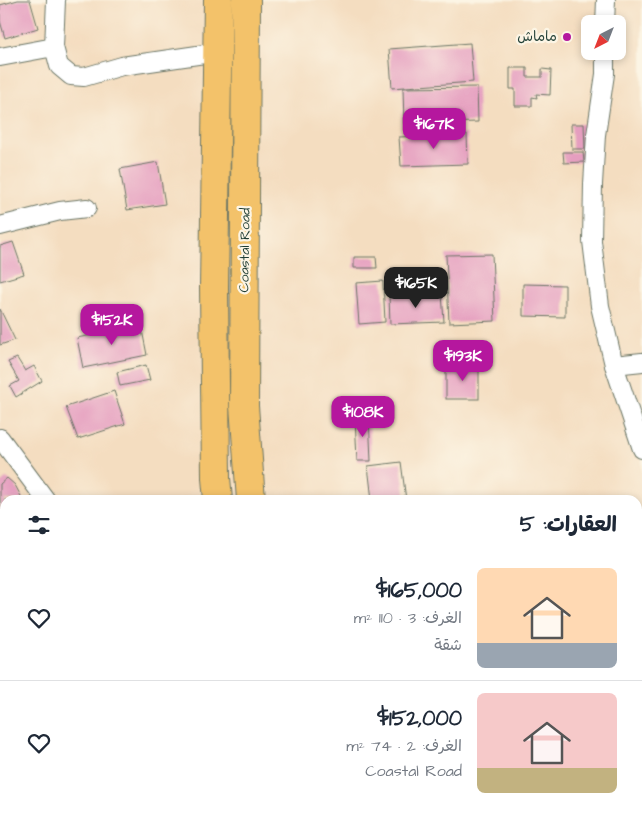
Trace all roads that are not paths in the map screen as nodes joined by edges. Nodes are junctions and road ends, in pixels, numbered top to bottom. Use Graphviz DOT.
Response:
graph roads {
  1 [pos="56,0"];
  2 [pos="218,0"];
  3 [pos="246,0"];
  4 [pos="606,0"];
  5 [pos="606,15"];
  6 [pos="54,47"];
  7 [pos="218,52"];
  8 [pos="0,56"];
  9 [pos="605,60"];
  10 [pos="87,208"];
  11 [pos="0,226"];
  12 [pos="642,362"];
  13 [pos="614,365"];
  14 [pos="0,438"];
  15 [pos="642,449"];
  16 [pos="42,495"];
  17 [pos="218,495"];
  18 [pos="251,495"];
  1 -- 6 [label="street"];
  2 -- 7 [label="highway"];
  3 -- 18 [label="highway, Coastal Road"];
  4 -- 5 [label="street"];
  6 -- 7 [label="street"];
  6 -- 8 [label="street"];
  7 -- 17 [label="highway"];
  9 -- 13 [label="street"];
  10 -- 11 [label="street"];
  12 -- 13 [label="street"];
  13 -- 15 [label="street"];
  14 -- 16 [label="street"];
}
